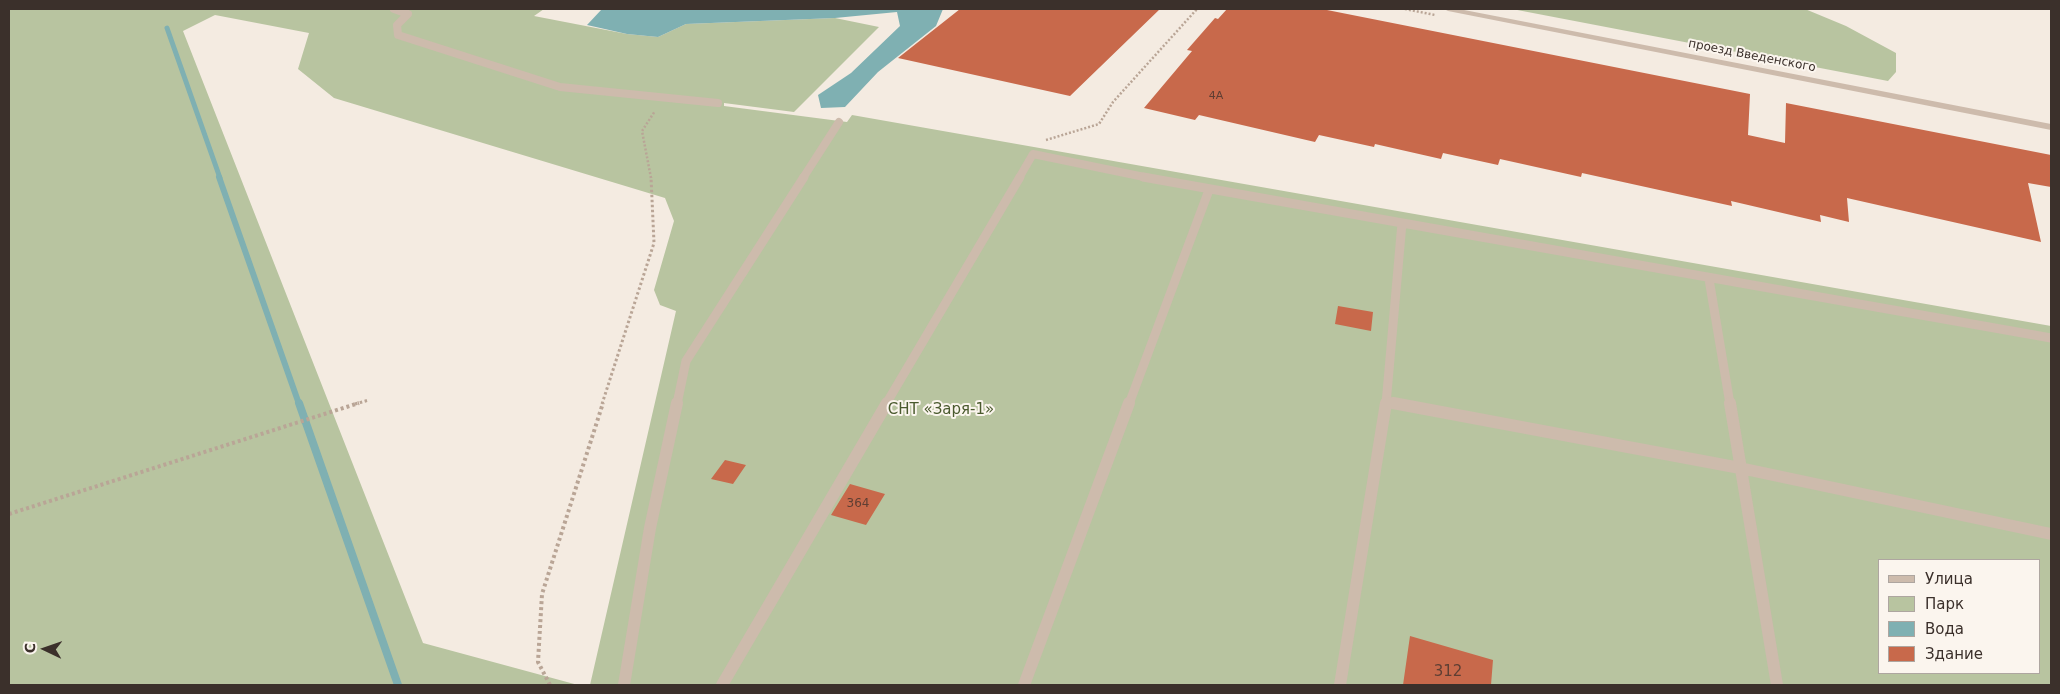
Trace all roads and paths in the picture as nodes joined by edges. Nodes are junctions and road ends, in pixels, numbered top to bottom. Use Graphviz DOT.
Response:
graph roads {
  1 [pos="394,9"];
  2 [pos="1197,9"];
  3 [pos="1448,9"];
  4 [pos="663,97"];
  5 [pos="718,103"];
  6 [pos="839,122"];
  7 [pos="2051,127"];
  8 [pos="1033,154"];
  9 [pos="1209,190"];
  10 [pos="1402,223"];
  11 [pos="1709,279"];
  12 [pos="2051,338"];
  13 [pos="369,400"];
  14 [pos="1386,402"];
  15 [pos="1740,468"];
  16 [pos="9,514"];
  17 [pos="2051,534"];
  18 [pos="550,685"];
  19 [pos="624,685"];
  20 [pos="722,685"];
  21 [pos="1024,685"];
  22 [pos="1340,685"];
  23 [pos="1777,685"];
  1 -- 4 [label="lane"];
  2 -- 8 [label="path"];
  3 -- 7 [label="street, проезд Введенского"];
  4 -- 5 [label="lane"];
  4 -- 18 [label="path"];
  6 -- 19 [label="lane"];
  8 -- 9 [label="lane"];
  8 -- 20 [label="lane"];
  9 -- 10 [label="lane"];
  9 -- 21 [label="lane"];
  10 -- 11 [label="lane"];
  10 -- 14 [label="lane"];
  11 -- 12 [label="lane"];
  11 -- 15 [label="lane"];
  13 -- 16 [label="path"];
  14 -- 15 [label="lane"];
  14 -- 22 [label="lane"];
  15 -- 17 [label="lane"];
  15 -- 23 [label="lane"];
}
